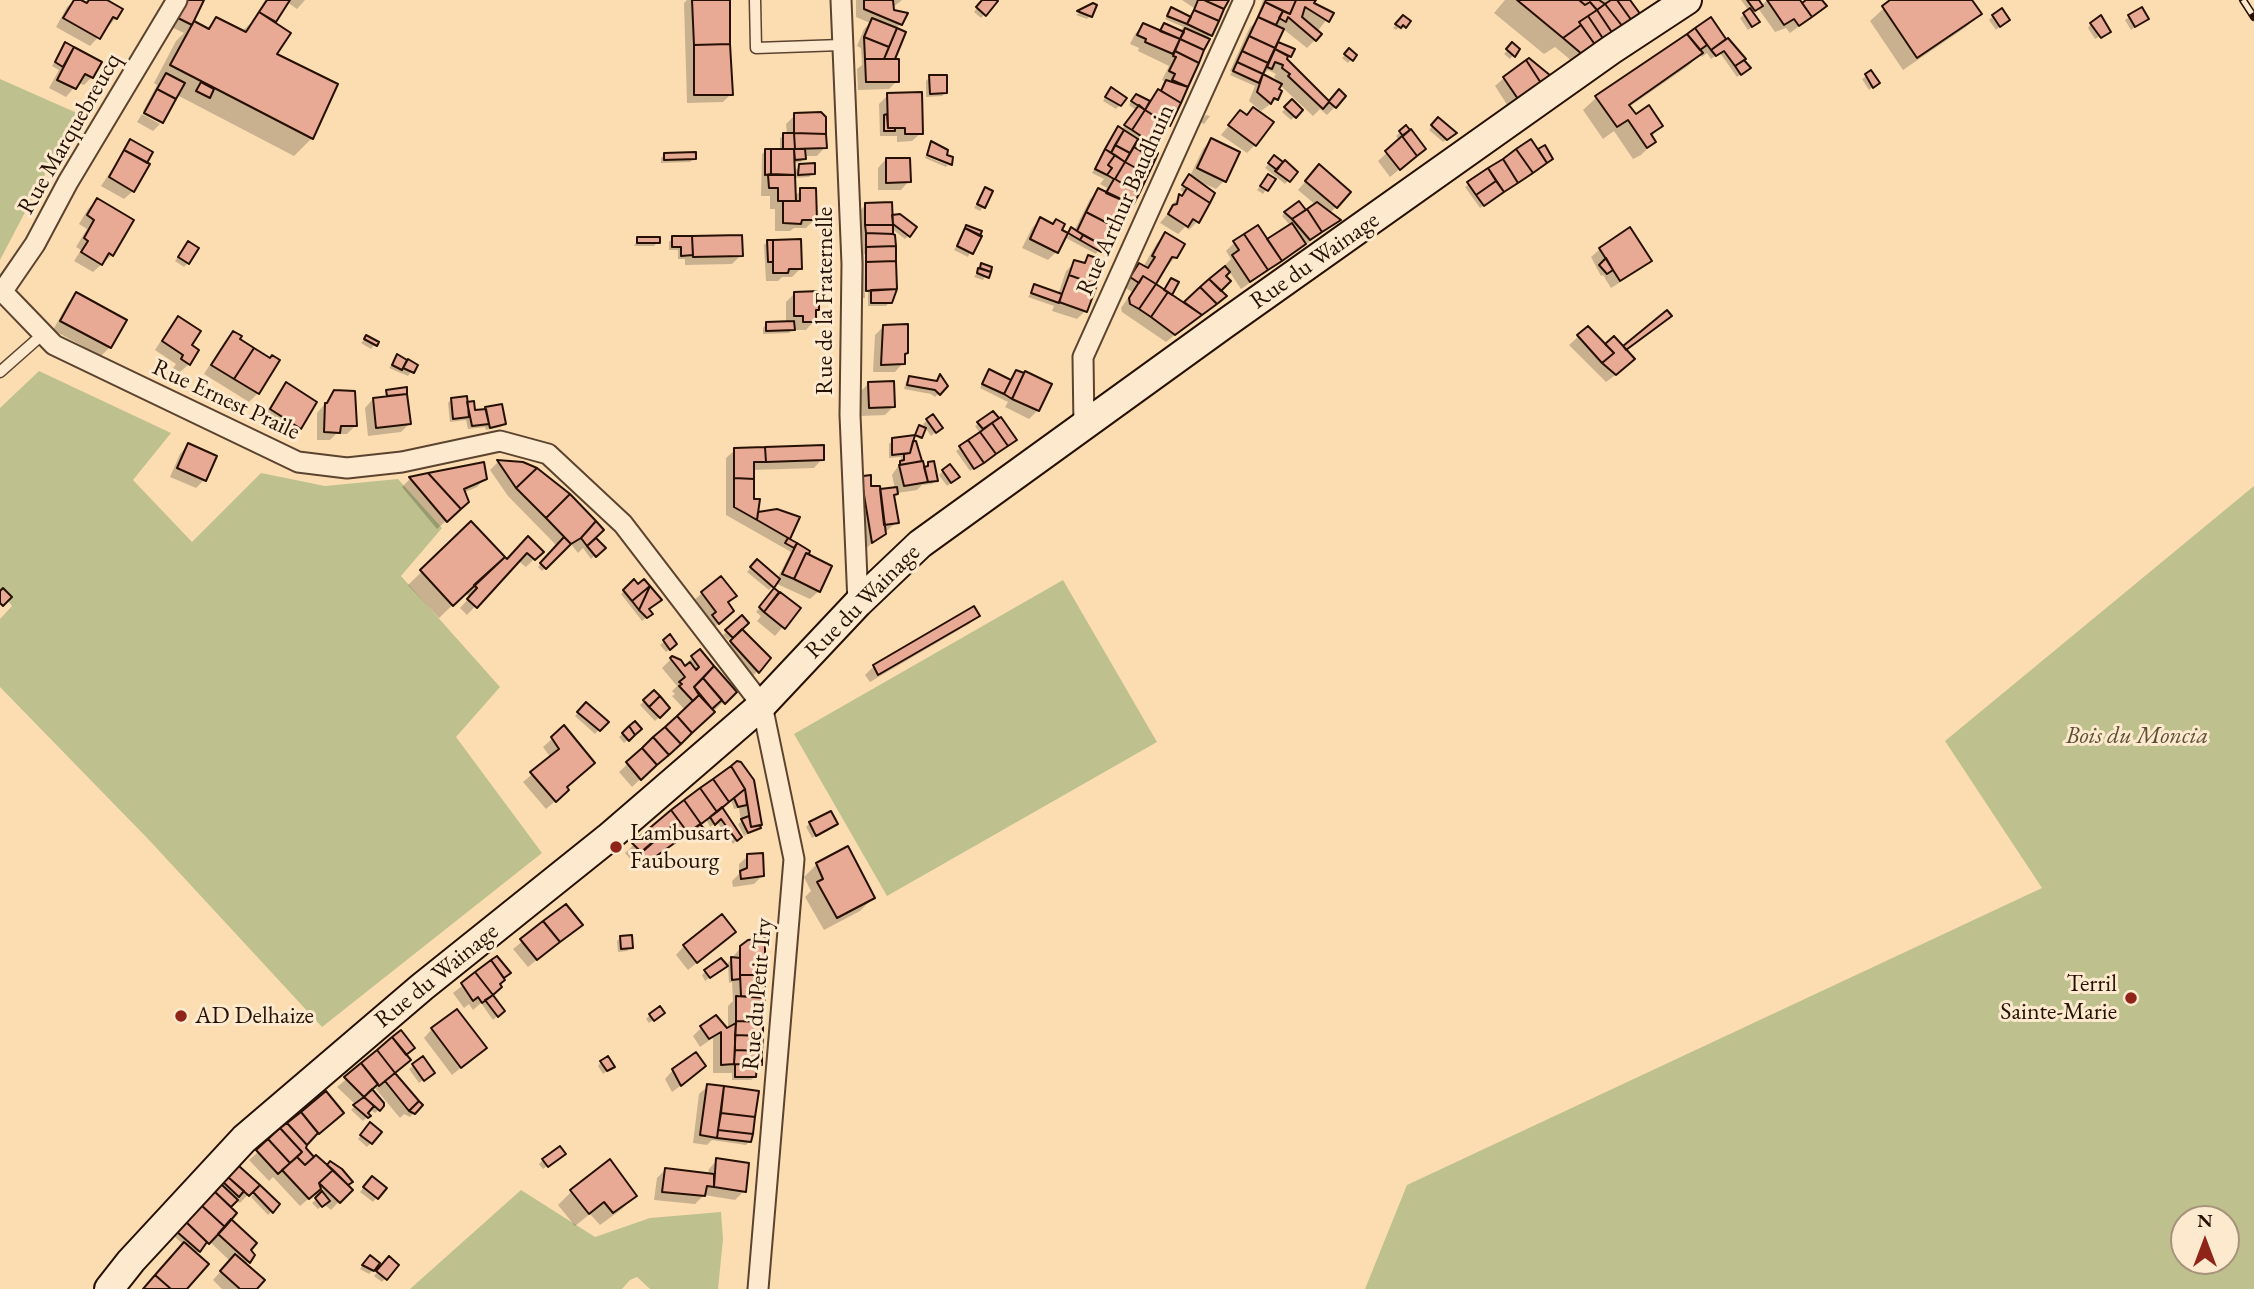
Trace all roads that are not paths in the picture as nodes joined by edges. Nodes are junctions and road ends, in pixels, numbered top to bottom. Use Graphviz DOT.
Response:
graph roads {
  1 [pos="177,0"];
  2 [pos="755,0"];
  3 [pos="841,0"];
  4 [pos="1244,0"];
  5 [pos="1687,0"];
  6 [pos="841,45"];
  7 [pos="1,291"];
  8 [pos="43,334"];
  9 [pos="0,372"];
  10 [pos="1084,427"];
  11 [pos="858,603"];
  12 [pos="762,705"];
  13 [pos="109,1289"];
  14 [pos="758,1289"];
  1 -- 7 [label="street, Rue Marquebreucq"];
  2 -- 6 [label="lane"];
  3 -- 6 [label="street, Rue de la Fraternelle"];
  4 -- 10 [label="street, Rue Arthur Baudhuin"];
  5 -- 10 [label="main road, Rue du Wainage"];
  6 -- 11 [label="street, Rue de la Fraternelle"];
  7 -- 8 [label="street, Rue Ernest Praile"];
  8 -- 9 [label="lane"];
  8 -- 12 [label="street, Rue Ernest Praile"];
  10 -- 11 [label="main road, Rue du Wainage"];
  11 -- 12 [label="main road, Rue du Wainage"];
  12 -- 13 [label="main road, Rue du Wainage"];
  12 -- 14 [label="street, Rue du Petit Try"];
}
